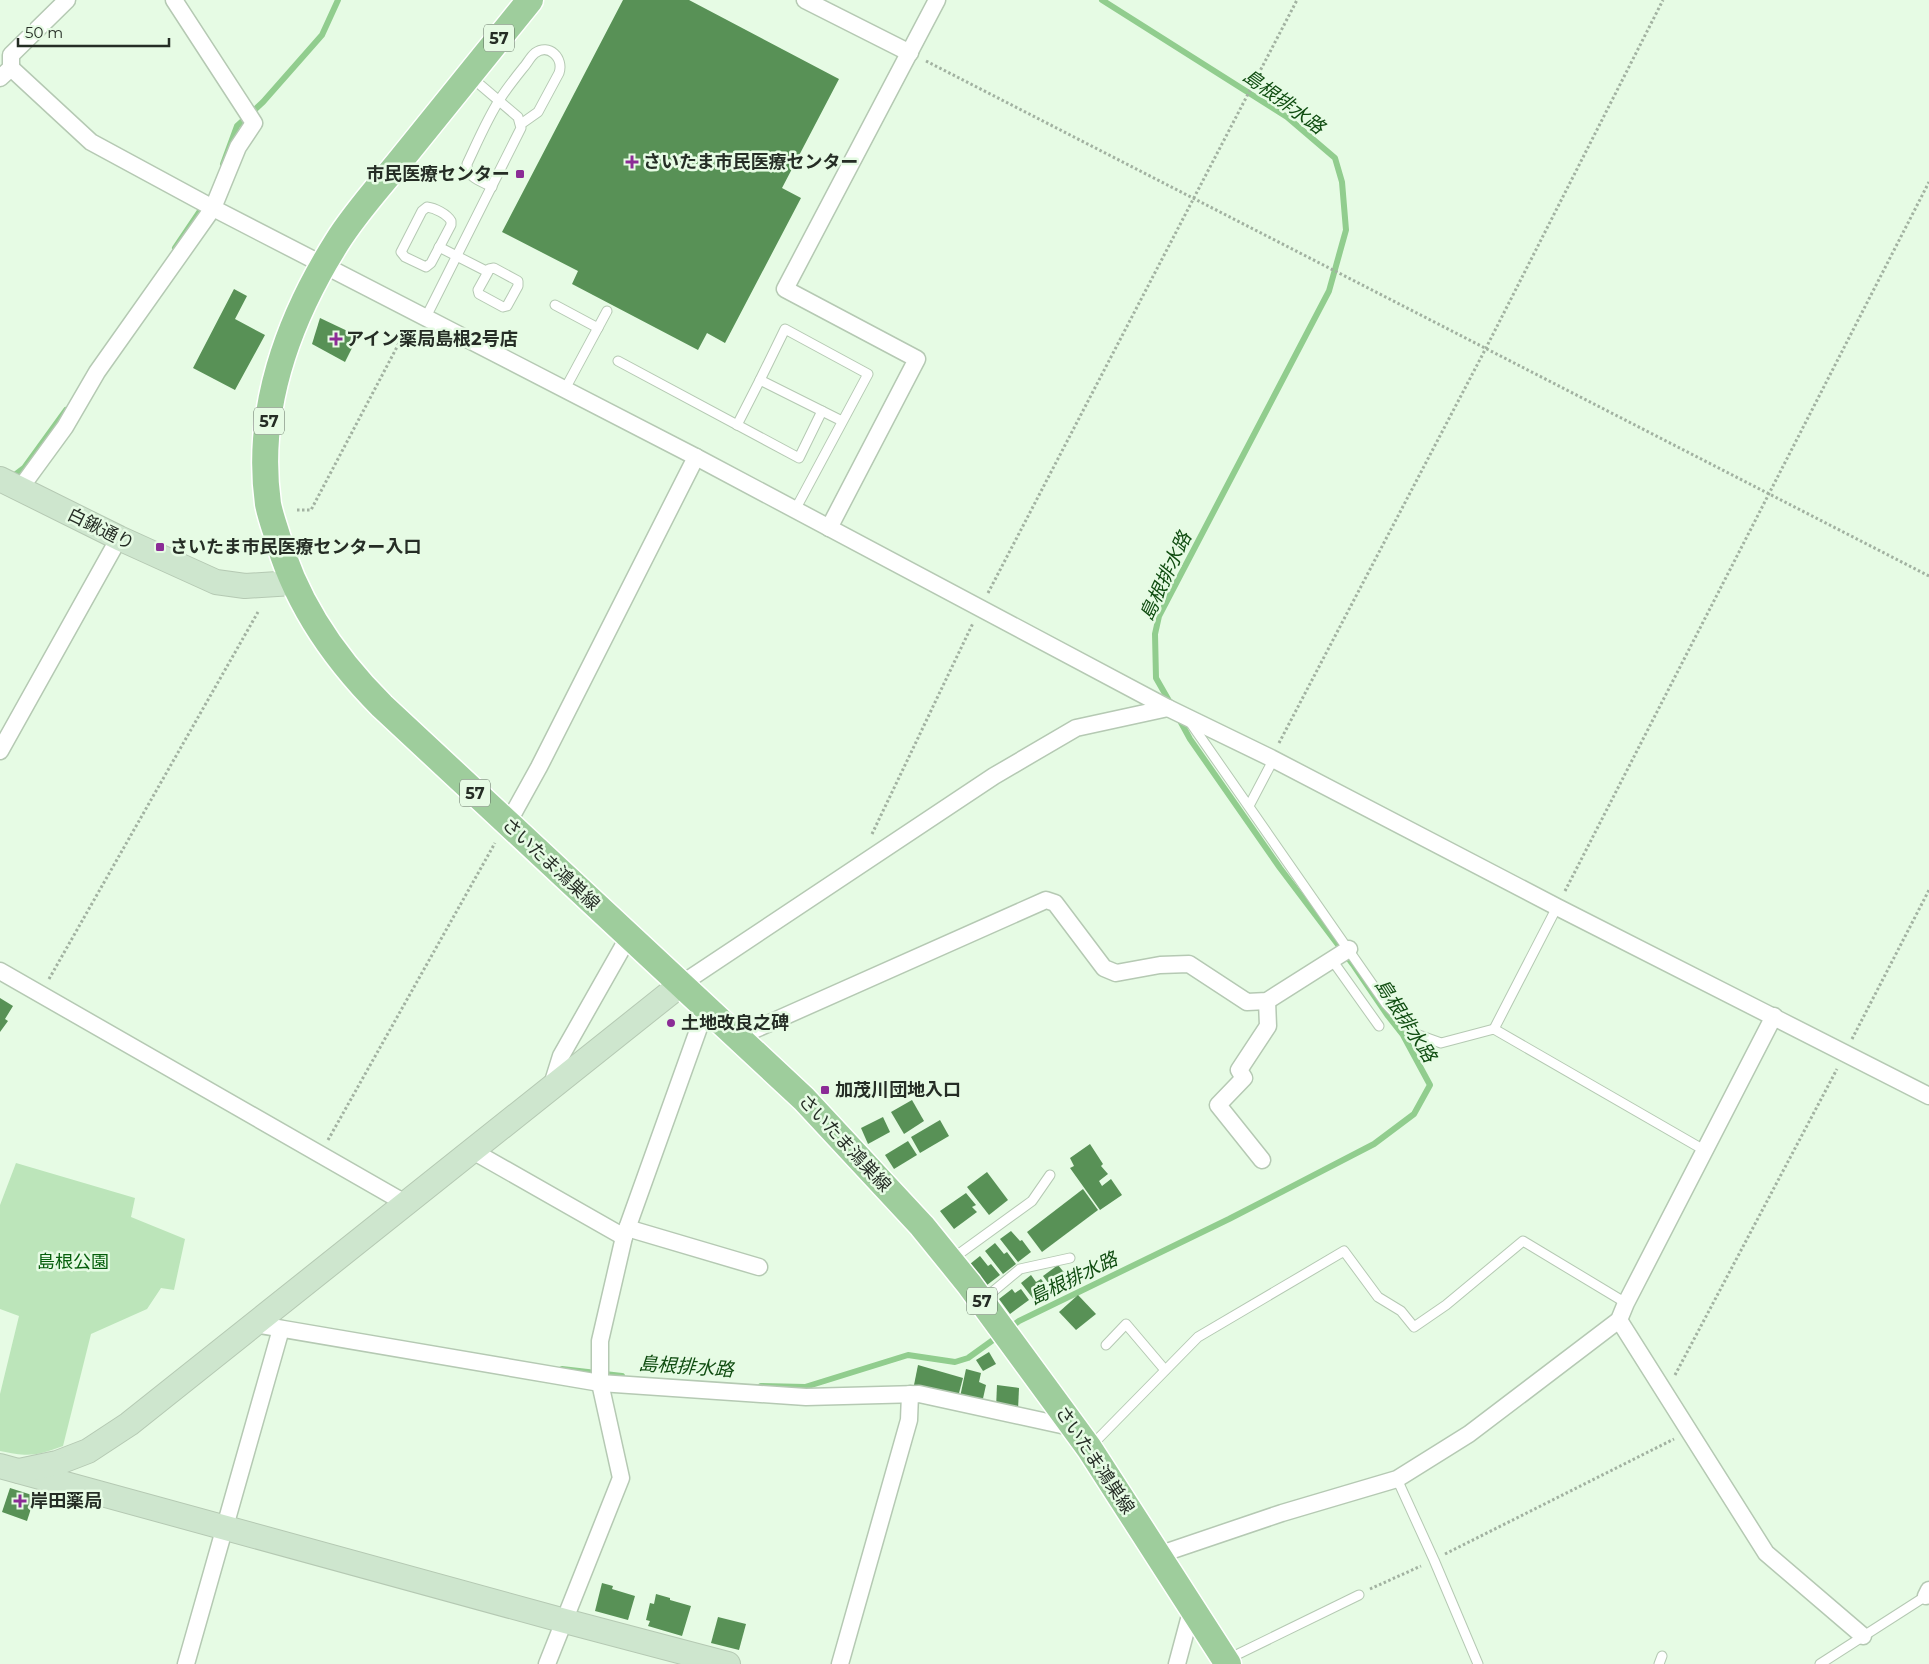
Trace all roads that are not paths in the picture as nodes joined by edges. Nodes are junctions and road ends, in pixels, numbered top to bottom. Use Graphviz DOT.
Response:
graph roads {
  1 [pos="67,0"];
  2 [pos="174,0"];
  3 [pos="805,0"];
  4 [pos="937,0"];
  5 [pos="520,4"];
  6 [pos="910,53"];
  7 [pos="5,73"];
  8 [pos="469,75"];
  9 [pos="499,100"];
  10 [pos="521,124"];
  11 [pos="492,187"];
  12 [pos="213,208"];
  13 [pos="439,247"];
  14 [pos="457,256"];
  15 [pos="324,264"];
  16 [pos="488,272"];
  17 [pos="555,305"];
  18 [pos="607,311"];
  19 [pos="420,314"];
  20 [pos="598,328"];
  21 [pos="618,361"];
  22 [pos="760,380"];
  23 [pos="565,389"];
  24 [pos="822,411"];
  25 [pos="842,421"];
  26 [pos="737,425"];
  27 [pos="696,457"];
  28 [pos="10,484"];
  29 [pos="795,510"];
  30 [pos="829,528"];
  31 [pos="119,538"];
  32 [pos="293,583"];
  33 [pos="1168,708"];
  34 [pos="1186,716"];
  35 [pos="0,751"];
  36 [pos="1271,758"];
  37 [pos="1249,806"];
  38 [pos="508,823"];
  39 [pos="1557,907"];
  40 [pos="629,936"];
  41 [pos="1349,949"];
  42 [pos="1332,960"];
  43 [pos="0,971"];
  44 [pos="680,985"];
  45 [pos="1267,1001"];
  46 [pos="706,1008"];
  47 [pos="1774,1016"];
  48 [pos="1379,1026"];
  49 [pos="1494,1029"];
  50 [pos="738,1037"];
  51 [pos="551,1088"];
  52 [pos="1929,1096"];
  53 [pos="472,1150"];
  54 [pos="1704,1150"];
  55 [pos="1262,1160"];
  56 [pos="1050,1175"];
  57 [pos="405,1203"];
  58 [pos="626,1232"];
  59 [pos="1070,1258"];
  60 [pos="950,1260"];
  61 [pos="759,1268"];
  62 [pos="982,1301"];
  63 [pos="1626,1303"];
  64 [pos="1619,1320"];
  65 [pos="254,1324"];
  66 [pos="281,1329"];
  67 [pos="1106,1345"];
  68 [pos="1166,1370"];
  69 [pos="600,1382"];
  70 [pos="910,1394"];
  71 [pos="1082,1438"];
  72 [pos="9,1468"];
  73 [pos="1397,1480"];
  74 [pos="224,1528"];
  75 [pos="1158,1555"];
  76 [pos="1358,1595"];
  77 [pos="1928,1595"];
  78 [pos="1192,1608"];
  79 [pos="565,1621"];
  80 [pos="1863,1636"];
  81 [pos="1226,1662"];
  82 [pos="186,1664"];
  83 [pos="547,1664"];
  84 [pos="728,1664"];
  85 [pos="840,1664"];
  86 [pos="1177,1664"];
  87 [pos="1478,1664"];
  88 [pos="1820,1664"];
  1 -- 7 [label="street"];
  2 -- 12 [label="street"];
  3 -- 6 [label="street"];
  4 -- 6 [label="street"];
  5 -- 8 [label="main road, さいたま鴻巣線 / 57"];
  6 -- 30 [label="street"];
  7 -- 12 [label="street"];
  8 -- 9 [label="lane"];
  8 -- 15 [label="main road, さいたま鴻巣線 / 57"];
  9 -- 10 [label="lane"];
  9 -- 10 [label="lane"];
  9 -- 11 [label="lane"];
  10 -- 11 [label="lane"];
  11 -- 14 [label="lane"];
  12 -- 15 [label="street"];
  12 -- 28 [label="street"];
  13 -- 13 [label="lane"];
  13 -- 14 [label="lane"];
  14 -- 16 [label="lane"];
  14 -- 19 [label="lane"];
  15 -- 19 [label="street"];
  15 -- 32 [label="main road, さいたま鴻巣線 / 57"];
  16 -- 16 [label="lane"];
  17 -- 20 [label="lane"];
  18 -- 20 [label="lane"];
  19 -- 23 [label="street"];
  20 -- 23 [label="lane"];
  21 -- 26 [label="lane"];
  22 -- 24 [label="lane"];
  22 -- 25 [label="lane"];
  22 -- 26 [label="lane"];
  23 -- 27 [label="street"];
  24 -- 25 [label="lane"];
  24 -- 26 [label="lane"];
  25 -- 29 [label="lane"];
  27 -- 29 [label="street"];
  27 -- 38 [label="street"];
  28 -- 31 [label="street, 白鍬通り"];
  29 -- 30 [label="street"];
  30 -- 33 [label="street"];
  31 -- 32 [label="street, 白鍬通り"];
  31 -- 35 [label="street"];
  32 -- 38 [label="main road, さいたま鴻巣線 / 57"];
  33 -- 34 [label="street"];
  33 -- 44 [label="street"];
  34 -- 36 [label="street"];
  34 -- 37 [label="lane"];
  36 -- 37 [label="lane"];
  36 -- 39 [label="street"];
  37 -- 41 [label="lane"];
  38 -- 40 [label="main road, さいたま鴻巣線 / 57"];
  39 -- 47 [label="street"];
  39 -- 49 [label="lane"];
  40 -- 44 [label="main road, さいたま鴻巣線 / 57"];
  40 -- 51 [label="street"];
  41 -- 42 [label="street"];
  41 -- 49 [label="lane"];
  42 -- 45 [label="street"];
  42 -- 48 [label="lane"];
  43 -- 57 [label="street"];
  44 -- 46 [label="main road, さいたま鴻巣線 / 57"];
  44 -- 51 [label="street"];
  45 -- 50 [label="street"];
  45 -- 55 [label="street"];
  46 -- 50 [label="main road, さいたま鴻巣線 / 57"];
  46 -- 58 [label="street"];
  47 -- 52 [label="street"];
  47 -- 54 [label="street"];
  49 -- 54 [label="lane"];
  50 -- 60 [label="main road, さいたま鴻巣線 / 57"];
  51 -- 53 [label="street"];
  53 -- 57 [label="street"];
  53 -- 58 [label="street"];
  54 -- 63 [label="street"];
  56 -- 60 [label="lane"];
  57 -- 65 [label="street"];
  58 -- 61 [label="street"];
  58 -- 69 [label="street"];
  59 -- 62 [label="lane"];
  60 -- 62 [label="main road, さいたま鴻巣線 / 57"];
  62 -- 71 [label="main road, さいたま鴻巣線 / 57"];
  63 -- 64 [label="street"];
  63 -- 68 [label="lane"];
  64 -- 73 [label="street"];
  64 -- 80 [label="street"];
  65 -- 66 [label="street"];
  65 -- 72 [label="street"];
  66 -- 69 [label="street"];
  66 -- 74 [label="street"];
  67 -- 68 [label="lane"];
  68 -- 71 [label="lane"];
  69 -- 70 [label="street"];
  69 -- 79 [label="street"];
  70 -- 71 [label="street"];
  70 -- 85 [label="street"];
  71 -- 75 [label="main road, さいたま鴻巣線 / 57"];
  72 -- 74 [label="street"];
  73 -- 75 [label="street"];
  73 -- 87 [label="lane"];
  74 -- 79 [label="street"];
  74 -- 82 [label="street"];
  75 -- 78 [label="main road, さいたま鴻巣線 / 57"];
  76 -- 81 [label="lane"];
  77 -- 80 [label="lane"];
  78 -- 81 [label="main road, さいたま鴻巣線 / 57"];
  78 -- 86 [label="street"];
  79 -- 83 [label="street"];
  79 -- 84 [label="street"];
  80 -- 88 [label="lane"];
}
